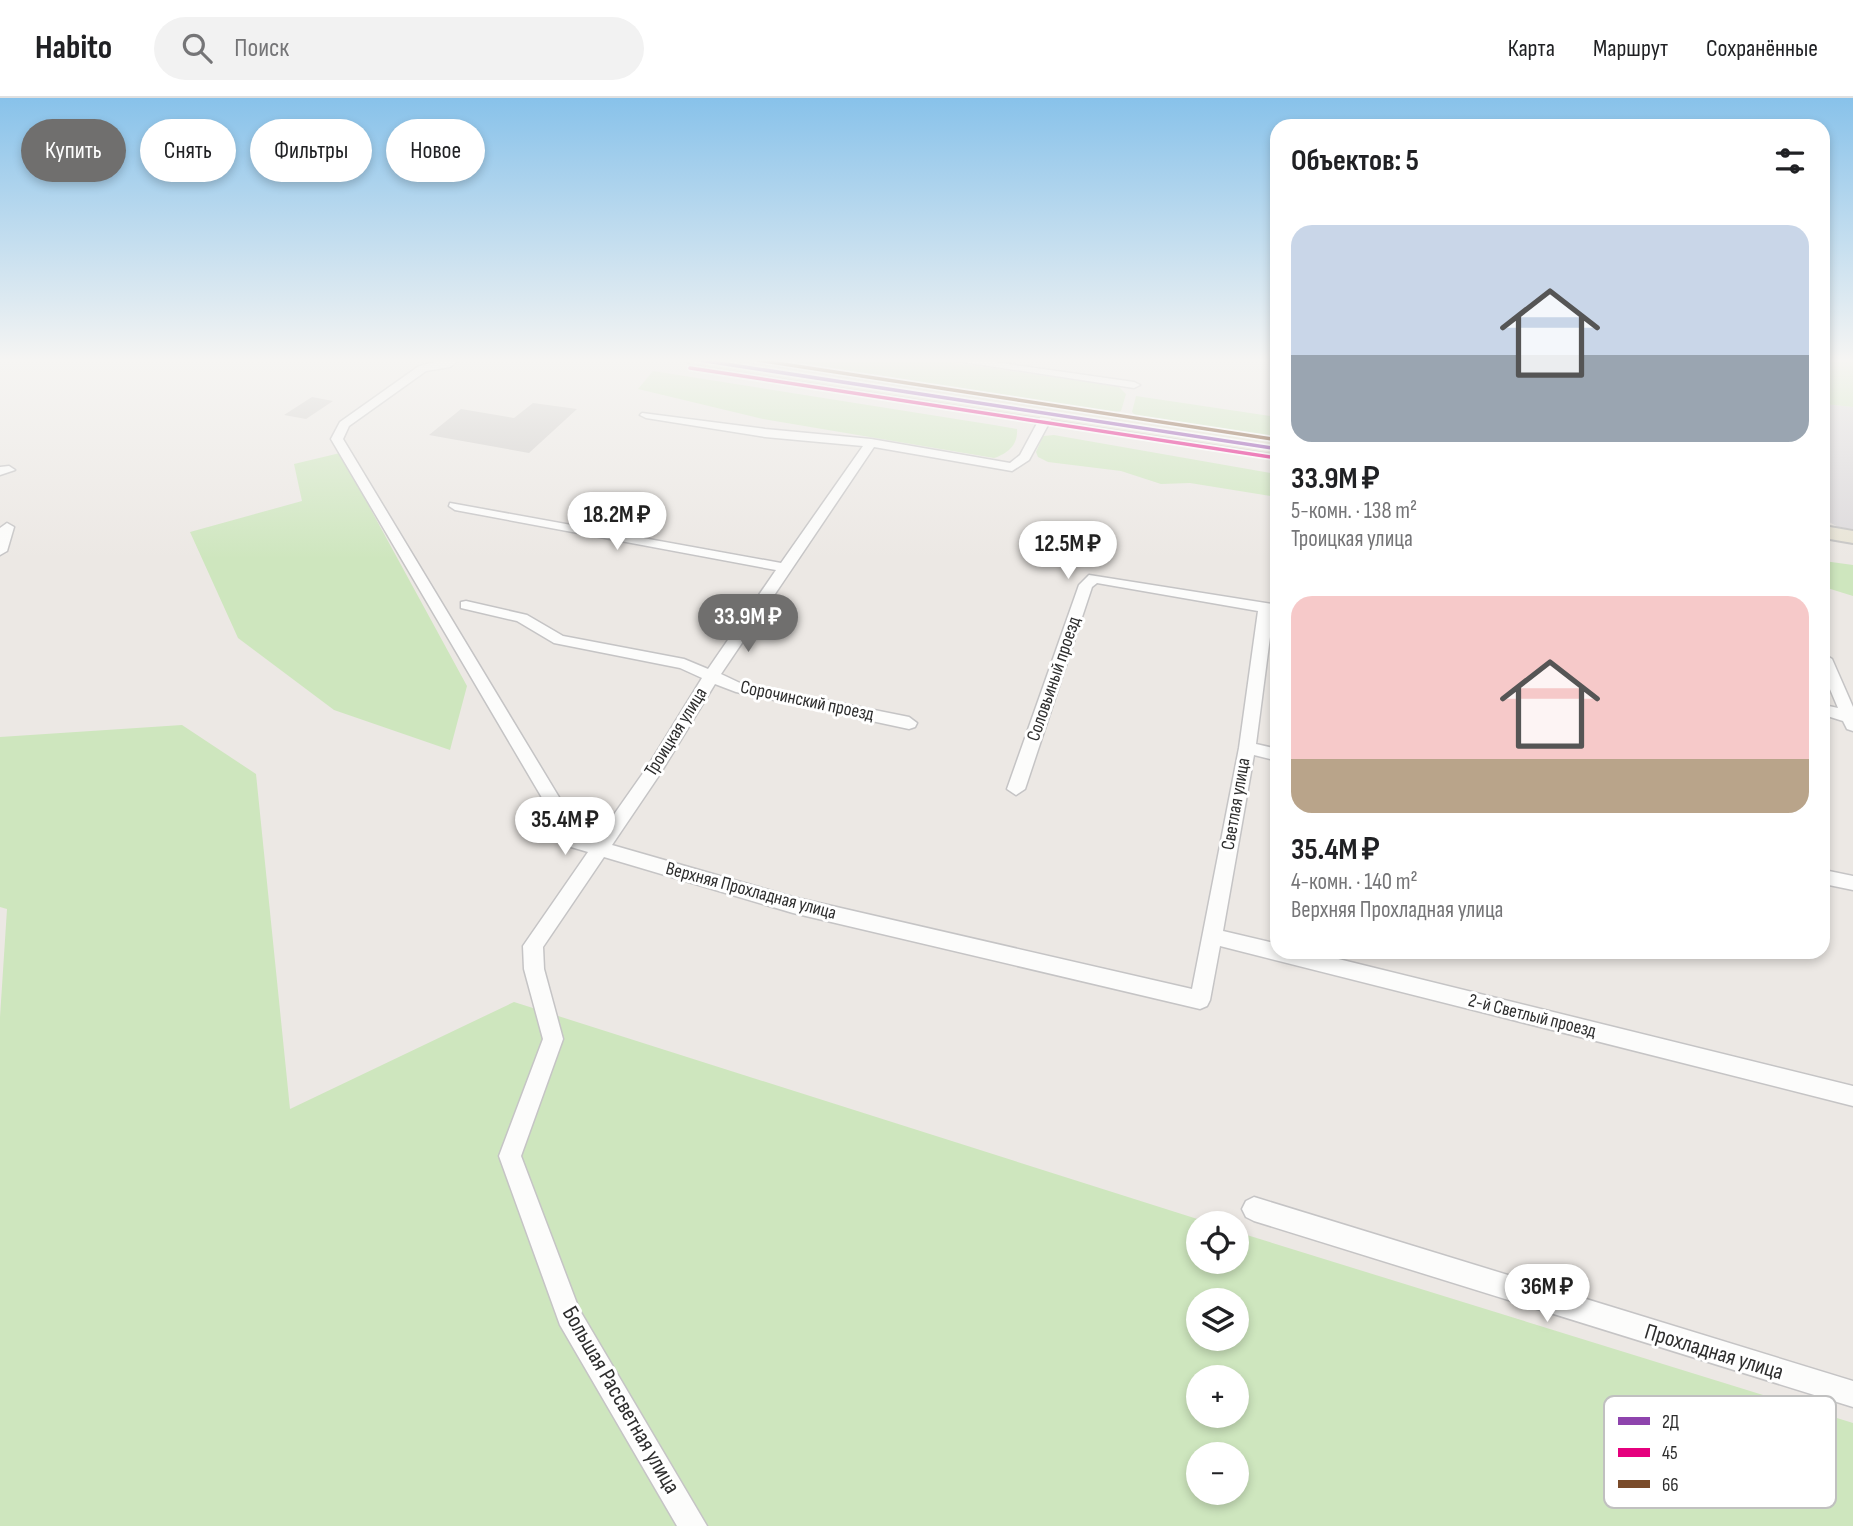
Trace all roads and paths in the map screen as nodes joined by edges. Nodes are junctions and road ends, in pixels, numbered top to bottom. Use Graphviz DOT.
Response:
graph roads {
  1 [pos="343,426"];
  2 [pos="716,426"];
  3 [pos="1042,426"];
  4 [pos="1124,426"];
  5 [pos="871,443"];
  6 [pos="1270,448"];
  7 [pos="455,506"];
  8 [pos="7,527"];
  9 [pos="1830,533"];
  10 [pos="1853,537"];
  11 [pos="0,551"];
  12 [pos="785,568"];
  13 [pos="466,605"];
  14 [pos="1270,609"];
  15 [pos="1270,620"];
  16 [pos="1830,672"];
  17 [pos="712,676"];
  18 [pos="1830,712"];
  19 [pos="1852,720"];
  20 [pos="909,723"];
  21 [pos="1247,748"];
  22 [pos="1270,753"];
  23 [pos="1016,789"];
  24 [pos="600,849"];
  25 [pos="1830,878"];
  26 [pos="1853,883"];
  27 [pos="1212,936"];
  28 [pos="1270,950"];
  29 [pos="1304,959"];
  30 [pos="1200,1000"];
  31 [pos="1853,1096"];
  32 [pos="1254,1209"];
  33 [pos="1853,1395"];
  34 [pos="693,1526"];
  1 -- 24 [label="street, Верхняя Прохладная улица"];
  2 -- 5 [label="street"];
  3 -- 5 [label="street"];
  4 -- 6 [label="main road"];
  5 -- 12 [label="street, Троицкая улица"];
  7 -- 12 [label="street"];
  8 -- 11 [label="street"];
  9 -- 10 [label="main road"];
  12 -- 17 [label="street, Троицкая улица"];
  13 -- 17 [label="street, Сорочинский проезд"];
  14 -- 23 [label="street, Соловьиный проезд"];
  15 -- 21 [label="street, Светлая улица"];
  16 -- 19 [label="street"];
  17 -- 20 [label="street, Сорочинский проезд"];
  17 -- 24 [label="street, Троицкая улица"];
  18 -- 19 [label="street"];
  21 -- 22 [label="street"];
  21 -- 27 [label="street, Светлая улица"];
  24 -- 30 [label="street, Верхняя Прохладная улица"];
  24 -- 34 [label="street, Большая Рассветная улица"];
  25 -- 26 [label="street"];
  27 -- 28 [label="street, 2-й Светлый проезд"];
  27 -- 30 [label="street, Светлая улица"];
  29 -- 31 [label="street, 2-й Светлый проезд"];
  32 -- 33 [label="street, Прохладная улица"];
}
